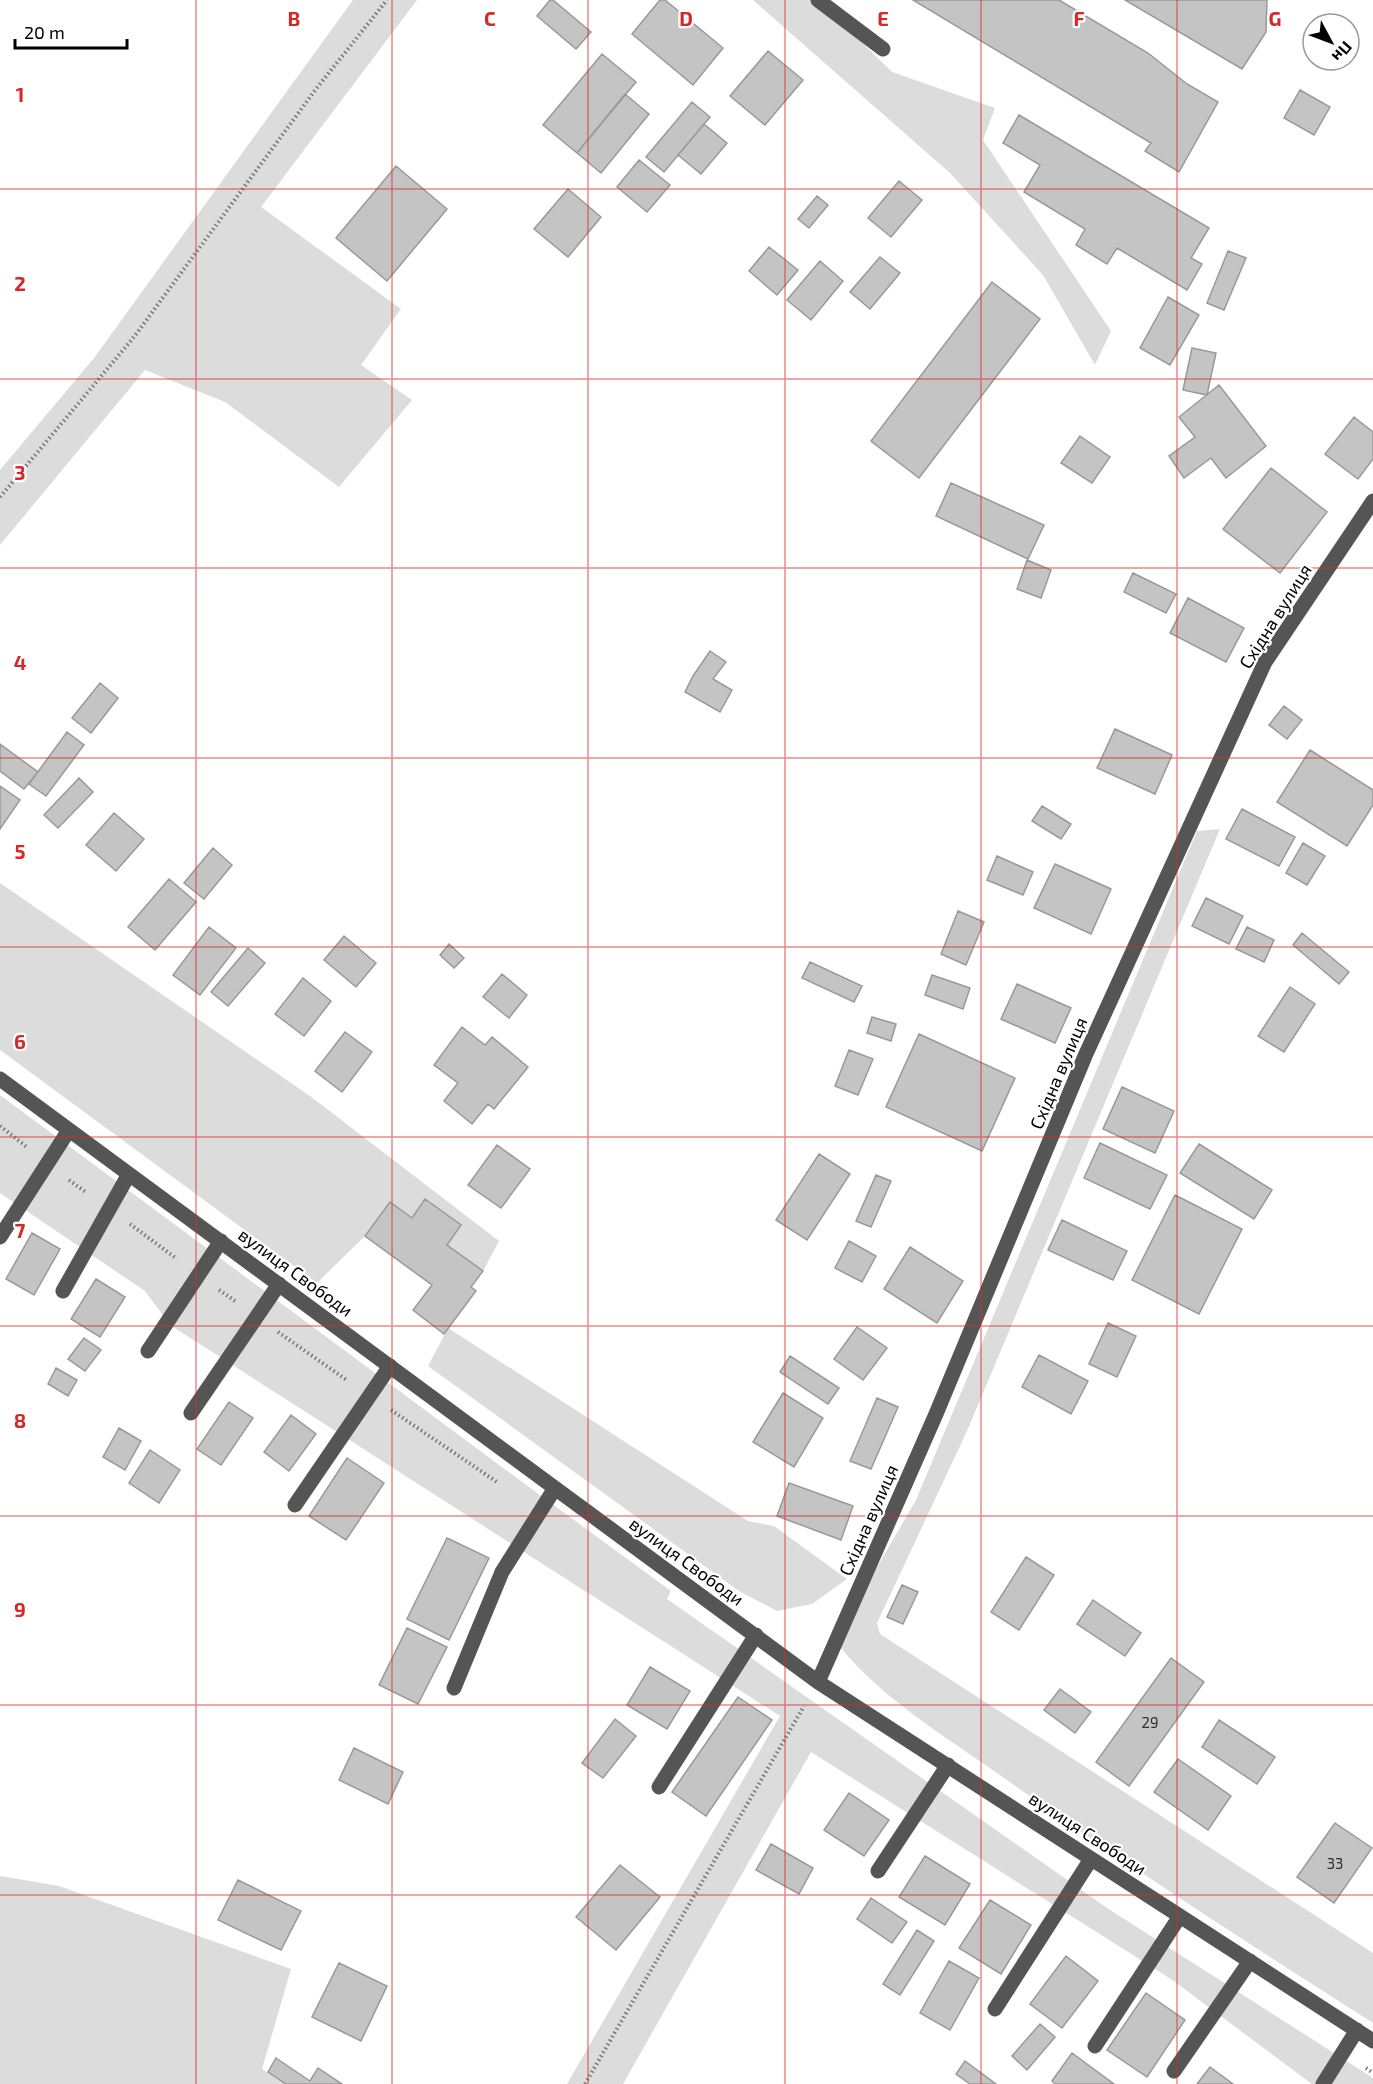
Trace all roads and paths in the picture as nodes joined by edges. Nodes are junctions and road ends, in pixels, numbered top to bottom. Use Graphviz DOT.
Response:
graph roads {
  1 [pos="387,0"];
  2 [pos="818,0"];
  3 [pos="883,49"];
  4 [pos="0,497"];
  5 [pos="1373,501"];
  6 [pos="0,1079"];
  7 [pos="69,1130"];
  8 [pos="129,1174"];
  9 [pos="0,1237"];
  10 [pos="221,1241"];
  11 [pos="279,1284"];
  12 [pos="63,1291"];
  13 [pos="148,1351"];
  14 [pos="390,1366"];
  15 [pos="191,1413"];
  16 [pos="555,1488"];
  17 [pos="295,1505"];
  18 [pos="756,1635"];
  19 [pos="818,1682"];
  20 [pos="454,1688"];
  21 [pos="948,1766"];
  22 [pos="659,1787"];
  23 [pos="1091,1858"];
  24 [pos="878,1871"];
  25 [pos="1180,1916"];
  26 [pos="1250,1961"];
  27 [pos="995,2008"];
  28 [pos="1357,2030"];
  29 [pos="1373,2041"];
  30 [pos="1095,2046"];
  31 [pos="1174,2071"];
  32 [pos="585,2084"];
  33 [pos="1323,2084"];
  1 -- 4 [label="path"];
  2 -- 3 [label="street"];
  5 -- 19 [label="street, Східна вулиця"];
  6 -- 7 [label="street, вулиця Свободи"];
  7 -- 8 [label="street, вулиця Свободи"];
  7 -- 9 [label="street"];
  8 -- 10 [label="street, вулиця Свободи"];
  8 -- 12 [label="street"];
  10 -- 11 [label="street, вулиця Свободи"];
  10 -- 13 [label="street"];
  11 -- 14 [label="street, вулиця Свободи"];
  11 -- 15 [label="street"];
  14 -- 16 [label="street, вулиця Свободи"];
  14 -- 17 [label="street"];
  16 -- 18 [label="street, вулиця Свободи"];
  16 -- 20 [label="street"];
  18 -- 19 [label="street, вулиця Свободи"];
  18 -- 22 [label="street"];
  19 -- 21 [label="street, вулиця Свободи"];
  19 -- 32 [label="path"];
  21 -- 23 [label="street, вулиця Свободи"];
  21 -- 24 [label="street"];
  23 -- 25 [label="street, вулиця Свободи"];
  23 -- 27 [label="street"];
  25 -- 26 [label="street, вулиця Свободи"];
  25 -- 30 [label="street"];
  26 -- 28 [label="street, вулиця Свободи"];
  26 -- 31 [label="street"];
  28 -- 29 [label="street, вулиця Свободи"];
  28 -- 33 [label="street"];
}
